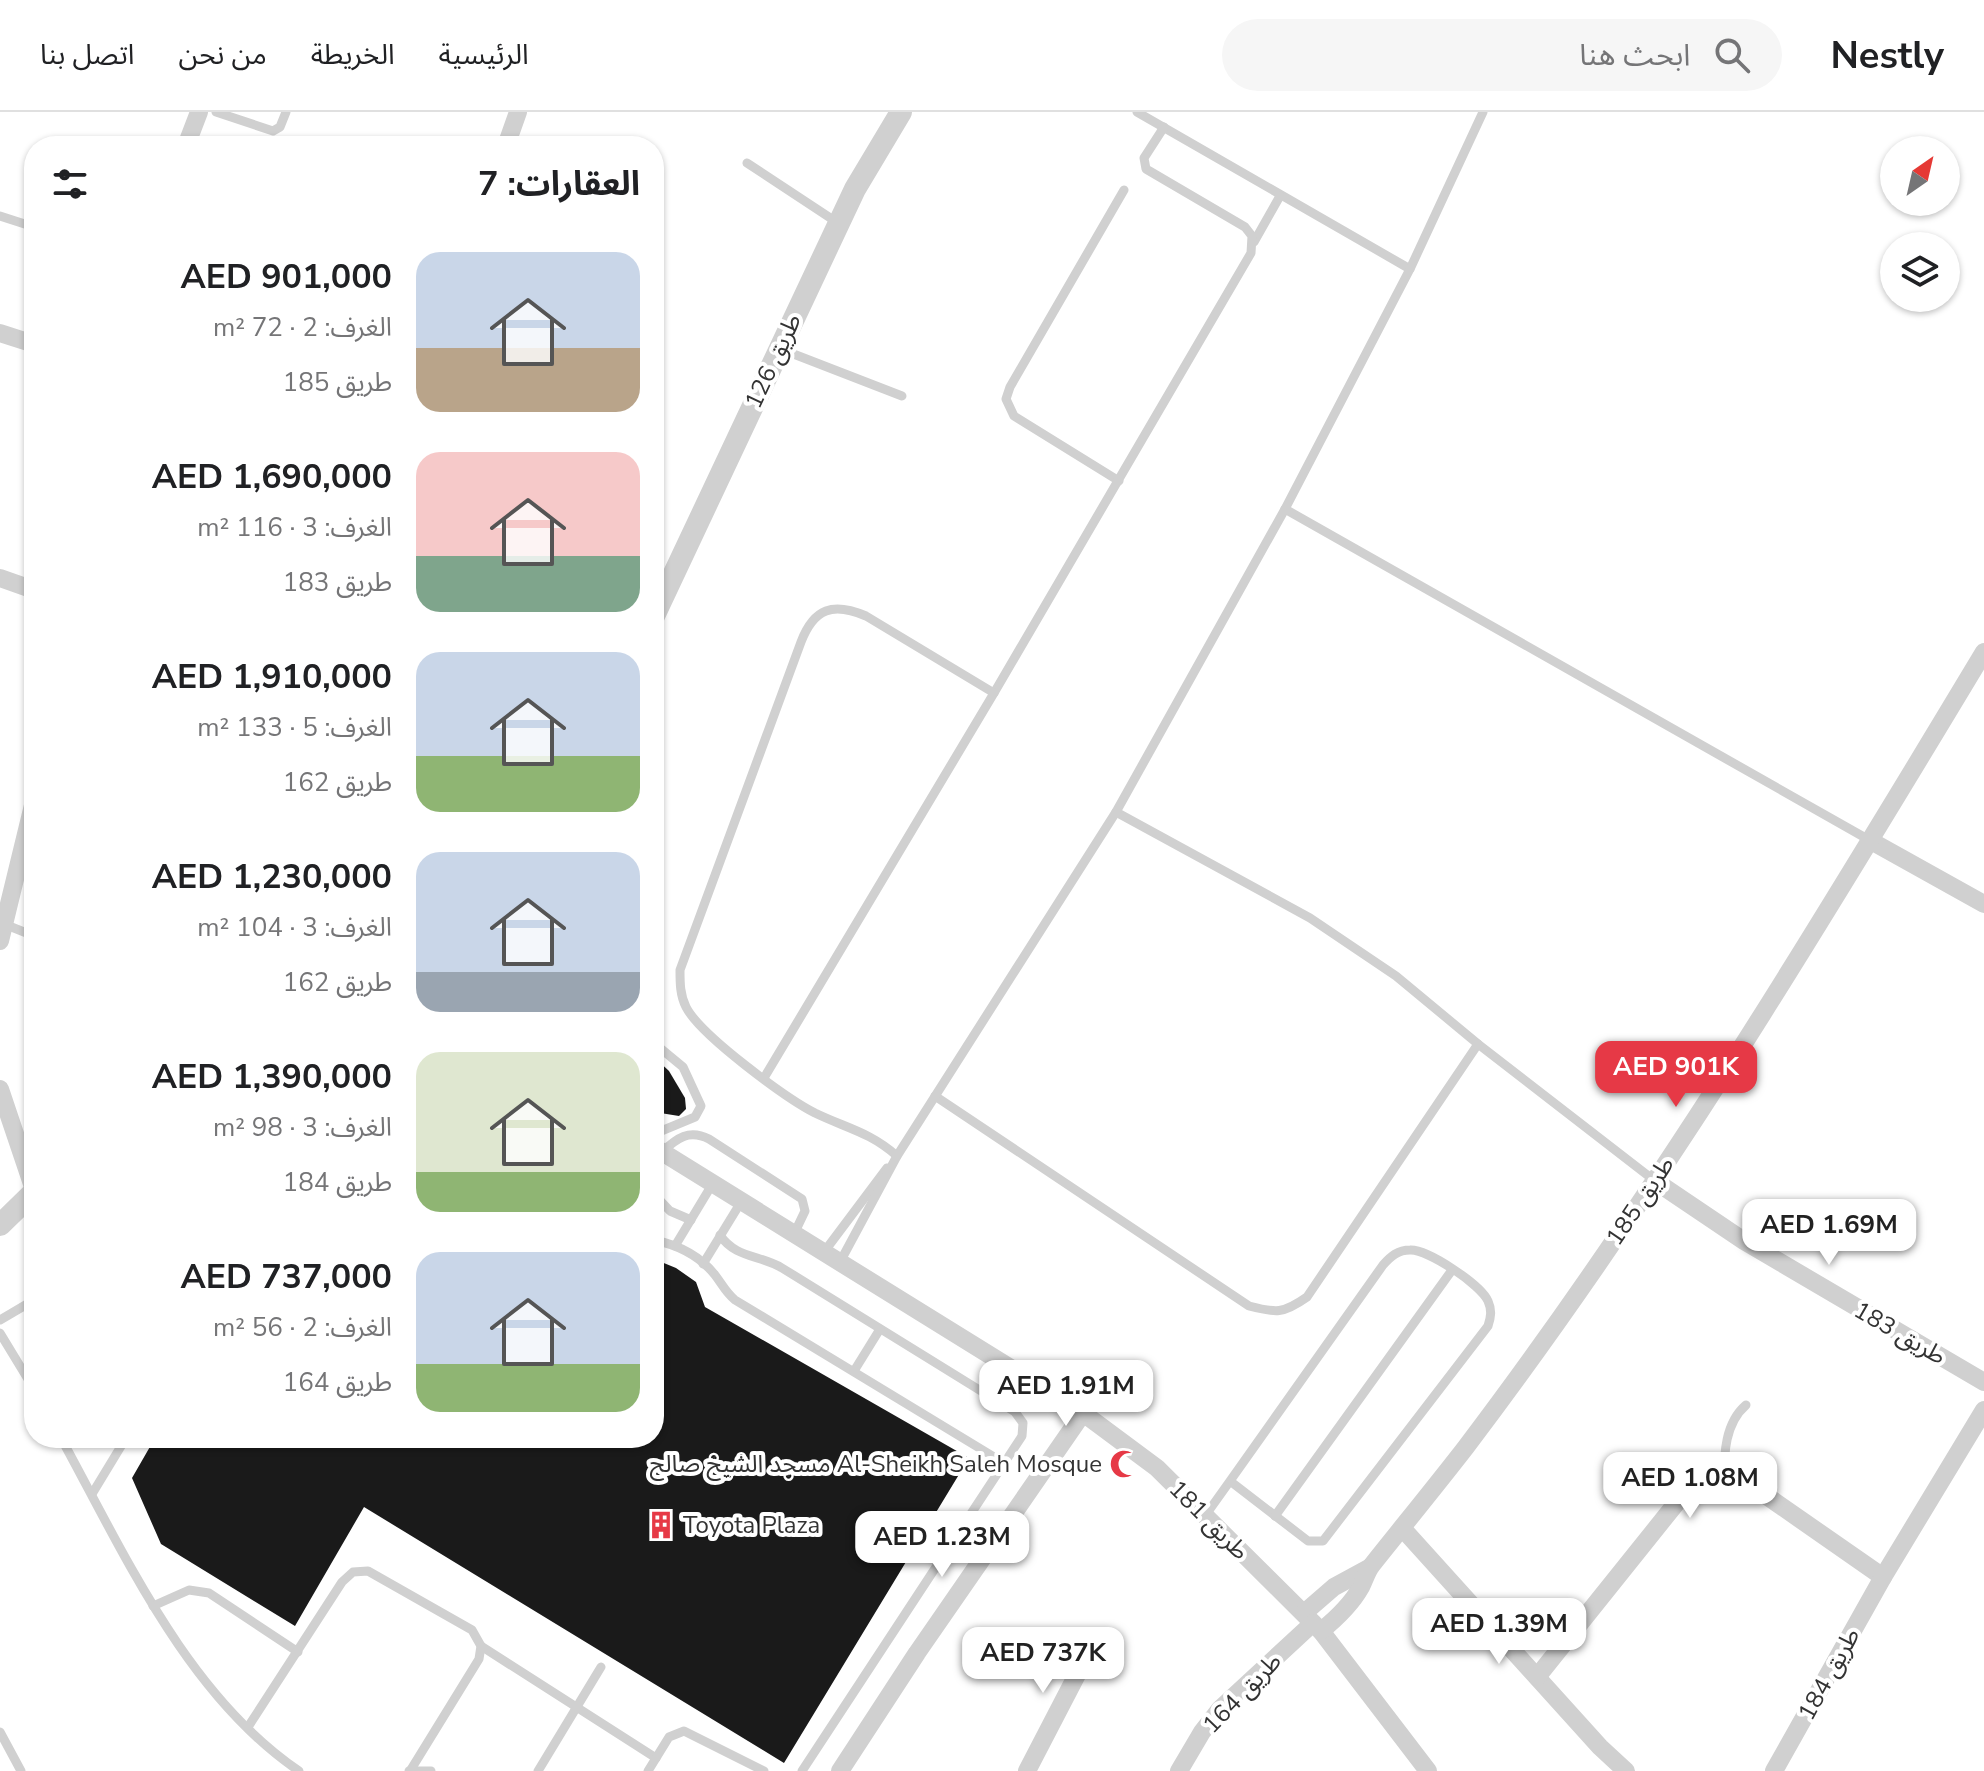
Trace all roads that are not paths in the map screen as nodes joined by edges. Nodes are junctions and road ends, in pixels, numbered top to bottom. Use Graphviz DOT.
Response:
graph roads {
  1 [pos="199,112"];
  2 [pos="216,112"];
  3 [pos="286,112"];
  4 [pos="518,112"];
  5 [pos="901,112"];
  6 [pos="1137,112"];
  7 [pos="1483,112"];
  8 [pos="1164,127"];
  9 [pos="190,136"];
  10 [pos="510,136"];
  11 [pos="747,163"];
  12 [pos="1124,190"];
  13 [pos="1280,196"];
  14 [pos="0,216"];
  15 [pos="838,223"];
  16 [pos="24,224"];
  17 [pos="1254,242"];
  18 [pos="1410,269"];
  19 [pos="0,333"];
  20 [pos="24,341"];
  21 [pos="778,348"];
  22 [pos="902,396"];
  23 [pos="1119,481"];
  24 [pos="1285,509"];
  25 [pos="0,578"];
  26 [pos="24,586"];
  27 [pos="664,594"];
  28 [pos="1984,652"];
  29 [pos="994,693"];
  30 [pos="1116,812"];
  31 [pos="1871,841"];
  32 [pos="24,844"];
  33 [pos="1984,904"];
  34 [pos="2,932"];
  35 [pos="24,935"];
  36 [pos="1478,1044"];
  37 [pos="664,1051"];
  38 [pos="764,1078"];
  39 [pos="0,1089"];
  40 [pos="935,1096"];
  41 [pos="664,1130"];
  42 [pos="664,1146"];
  43 [pos="664,1153"];
  44 [pos="897,1156"];
  45 [pos="24,1161"];
  46 [pos="1655,1181"];
  47 [pos="713,1183"];
  48 [pos="24,1201"];
  49 [pos="741,1202"];
  50 [pos="664,1203"];
  51 [pos="691,1220"];
  52 [pos="0,1225"];
  53 [pos="794,1234"];
  54 [pos="720,1235"];
  55 [pos="664,1243"];
  56 [pos="675,1246"];
  57 [pos="823,1252"];
  58 [pos="840,1262"];
  59 [pos="703,1264"];
  60 [pos="1452,1270"];
  61 [pos="24,1306"];
  62 [pos="0,1320"];
  63 [pos="880,1329"];
  64 [pos="0,1333"];
  65 [pos="854,1371"];
  66 [pos="24,1373"];
  67 [pos="1984,1382"];
  68 [pos="1746,1405"];
  69 [pos="1984,1410"];
  70 [pos="1083,1413"];
  71 [pos="67,1448"];
  72 [pos="120,1448"];
  73 [pos="1004,1463"];
  74 [pos="1724,1479"];
  75 [pos="1230,1481"];
  76 [pos="92,1494"];
  77 [pos="1205,1516"];
  78 [pos="1275,1516"];
  79 [pos="966,1521"];
  80 [pos="1403,1529"];
  81 [pos="995,1539"];
  82 [pos="1369,1568"];
  83 [pos="1883,1577"];
  84 [pos="153,1606"];
  85 [pos="1313,1622"];
  86 [pos="1096,1638"];
  87 [pos="481,1646"];
  88 [pos="298,1652"];
  89 [pos="601,1667"];
  90 [pos="1537,1677"];
  91 [pos="577,1707"];
  92 [pos="248,1727"];
  93 [pos="0,1732"];
  94 [pos="656,1758"];
  95 [pos="21,1771"];
  96 [pos="299,1771"];
  97 [pos="409,1771"];
  98 [pos="431,1771"];
  99 [pos="538,1771"];
  100 [pos="648,1771"];
  101 [pos="764,1771"];
  102 [pos="802,1771"];
  103 [pos="840,1771"];
  104 [pos="1027,1771"];
  105 [pos="1179,1771"];
  106 [pos="1428,1771"];
  107 [pos="1626,1771"];
  108 [pos="1774,1771"];
  1 -- 9 [label="street"];
  2 -- 3 [label="lane"];
  4 -- 10 [label="street"];
  5 -- 15 [label="street, طريق 126"];
  6 -- 8 [label="lane"];
  7 -- 18 [label="lane"];
  8 -- 13 [label="lane"];
  8 -- 17 [label="lane"];
  11 -- 15 [label="lane"];
  12 -- 23 [label="lane"];
  13 -- 17 [label="lane"];
  13 -- 18 [label="lane"];
  14 -- 16 [label="lane"];
  15 -- 21 [label="street, طريق 126"];
  17 -- 23 [label="lane"];
  18 -- 24 [label="lane"];
  19 -- 20 [label="street"];
  21 -- 22 [label="lane"];
  21 -- 27 [label="street, طريق 126"];
  23 -- 29 [label="lane"];
  24 -- 30 [label="lane"];
  24 -- 31 [label="lane"];
  25 -- 26 [label="street"];
  28 -- 31 [label="street, طريق 185"];
  29 -- 38 [label="lane"];
  29 -- 38 [label="lane"];
  30 -- 36 [label="lane"];
  30 -- 40 [label="lane"];
  31 -- 33 [label="street"];
  31 -- 46 [label="street, طريق 185"];
  32 -- 34 [label="street"];
  34 -- 35 [label="lane"];
  36 -- 40 [label="lane"];
  36 -- 46 [label="lane"];
  37 -- 41 [label="lane"];
  38 -- 44 [label="lane"];
  39 -- 45 [label="street"];
  40 -- 44 [label="lane"];
  42 -- 53 [label="lane"];
  43 -- 47 [label="street, طريق 181"];
  44 -- 57 [label="lane"];
  44 -- 58 [label="lane"];
  46 -- 67 [label="street, طريق 183"];
  46 -- 80 [label="street, طريق 185"];
  47 -- 49 [label="street, طريق 181"];
  47 -- 51 [label="lane"];
  48 -- 52 [label="street"];
  49 -- 53 [label="street, طريق 181"];
  49 -- 54 [label="lane"];
  50 -- 51 [label="lane"];
  51 -- 56 [label="lane"];
  53 -- 57 [label="street, طريق 181"];
  54 -- 59 [label="lane"];
  54 -- 63 [label="lane"];
  55 -- 56 [label="lane"];
  56 -- 59 [label="lane"];
  57 -- 58 [label="street, طريق 181"];
  58 -- 70 [label="street, طريق 181"];
  59 -- 65 [label="lane"];
  60 -- 75 [label="lane"];
  60 -- 78 [label="lane"];
  60 -- 78 [label="lane"];
  61 -- 62 [label="lane"];
  63 -- 65 [label="lane"];
  63 -- 73 [label="lane"];
  64 -- 66 [label="lane"];
  65 -- 73 [label="lane"];
  68 -- 74 [label="lane"];
  69 -- 83 [label="street, طريق 184"];
  70 -- 77 [label="street, طريق 181"];
  70 -- 81 [label="street"];
  71 -- 76 [label="lane"];
  72 -- 76 [label="lane"];
  73 -- 79 [label="lane"];
  74 -- 83 [label="street"];
  74 -- 90 [label="street"];
  75 -- 77 [label="lane"];
  75 -- 78 [label="lane"];
  76 -- 84 [label="lane"];
  77 -- 85 [label="street, طريق 181"];
  79 -- 81 [label="lane"];
  79 -- 102 [label="lane"];
  80 -- 82 [label="street, طريق 185"];
  80 -- 90 [label="street"];
  81 -- 103 [label="street"];
  82 -- 85 [label="street, طريق 185"];
  82 -- 85 [label="street, طريق 185"];
  83 -- 108 [label="street, طريق 184"];
  84 -- 88 [label="lane"];
  84 -- 92 [label="lane"];
  85 -- 105 [label="street, طريق 164"];
  85 -- 106 [label="street, طريق 181"];
  86 -- 104 [label="street"];
  87 -- 88 [label="lane"];
  87 -- 91 [label="lane"];
  87 -- 97 [label="lane"];
  88 -- 92 [label="lane"];
  89 -- 91 [label="lane"];
  90 -- 107 [label="street"];
  91 -- 94 [label="lane"];
  91 -- 99 [label="lane"];
  92 -- 96 [label="lane"];
  93 -- 95 [label="lane"];
  94 -- 100 [label="lane"];
  94 -- 101 [label="lane"];
  97 -- 98 [label="lane"];
}
